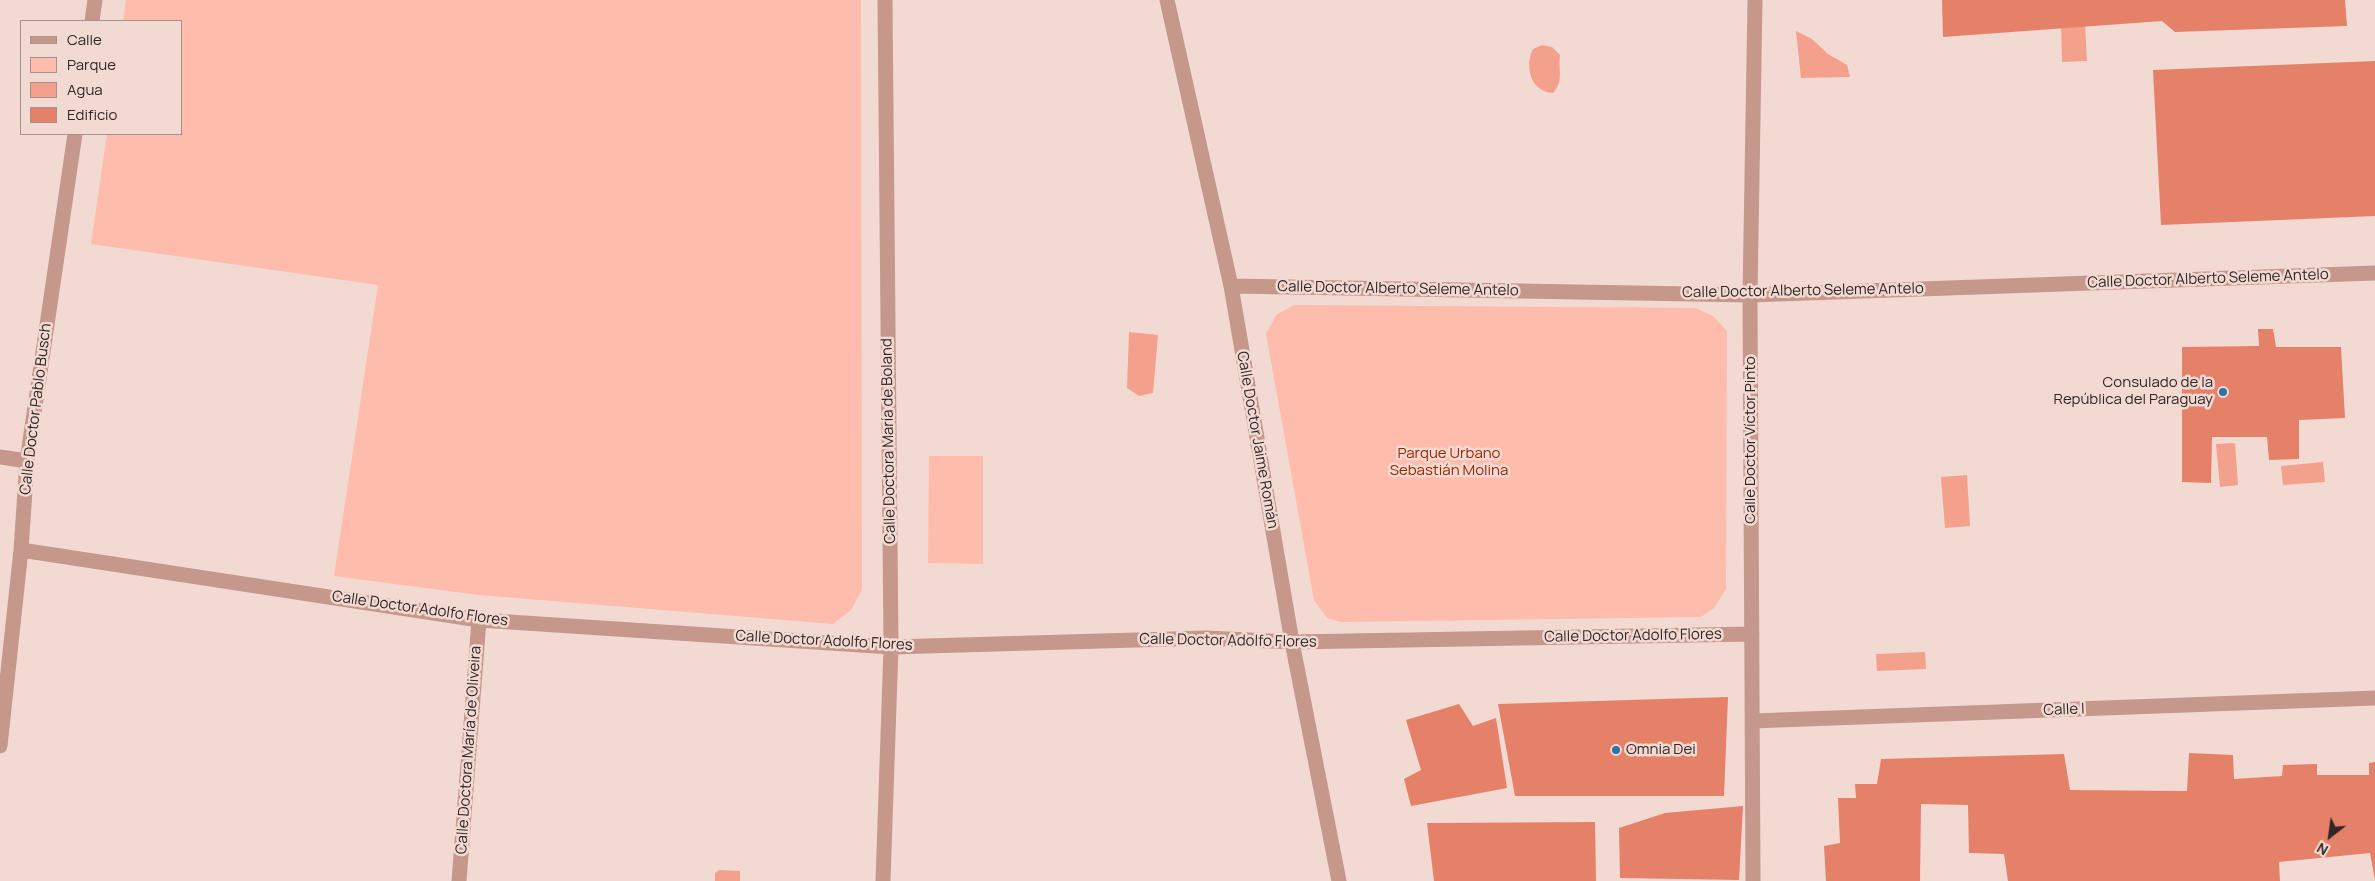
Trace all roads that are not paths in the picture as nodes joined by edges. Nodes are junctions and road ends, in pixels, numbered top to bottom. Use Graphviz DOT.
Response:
graph roads {
  1 [pos="95,0"];
  2 [pos="885,0"];
  3 [pos="1167,0"];
  4 [pos="1754,0"];
  5 [pos="92,20"];
  6 [pos="75,135"];
  7 [pos="2375,273"];
  8 [pos="1231,286"];
  9 [pos="1750,295"];
  10 [pos="0,457"];
  11 [pos="27,461"];
  12 [pos="21,550"];
  13 [pos="479,620"];
  14 [pos="1752,634"];
  15 [pos="1292,642"];
  16 [pos="891,647"];
  17 [pos="2375,698"];
  18 [pos="1752,721"];
  19 [pos="0,746"];
  20 [pos="459,881"];
  21 [pos="882,881"];
  22 [pos="1339,881"];
  23 [pos="1754,881"];
  1 -- 5 [label="street"];
  2 -- 16 [label="street, Calle Doctora María de Boland"];
  3 -- 8 [label="street, Calle Doctor Jaime Román"];
  4 -- 9 [label="street, Calle Doctor Víctor Pinto"];
  6 -- 11 [label="street, Calle Doctor Pablo Busch"];
  7 -- 9 [label="street, Calle Doctor Alberto Seleme Antelo"];
  8 -- 9 [label="street, Calle Doctor Alberto Seleme Antelo"];
  8 -- 15 [label="street, Calle Doctor Jaime Román"];
  9 -- 14 [label="street, Calle Doctor Víctor Pinto"];
  10 -- 11 [label="street"];
  11 -- 12 [label="street, Calle Doctor Pablo Busch"];
  12 -- 13 [label="street, Calle Doctor Adolfo Flores"];
  12 -- 19 [label="street, Calle Doctor Pablo Busch"];
  13 -- 16 [label="street, Calle Doctor Adolfo Flores"];
  13 -- 20 [label="street, Calle Doctora María de Oliveira"];
  14 -- 15 [label="street, Calle Doctor Adolfo Flores"];
  14 -- 18 [label="street, Calle Doctor Víctor Pinto"];
  15 -- 16 [label="street, Calle Doctor Adolfo Flores"];
  15 -- 22 [label="street, Calle Doctor Jaime Román"];
  16 -- 21 [label="street, Calle Doctora María de Boland"];
  17 -- 18 [label="street, Calle I"];
  18 -- 23 [label="street, Calle Doctor Víctor Pinto"];
}
